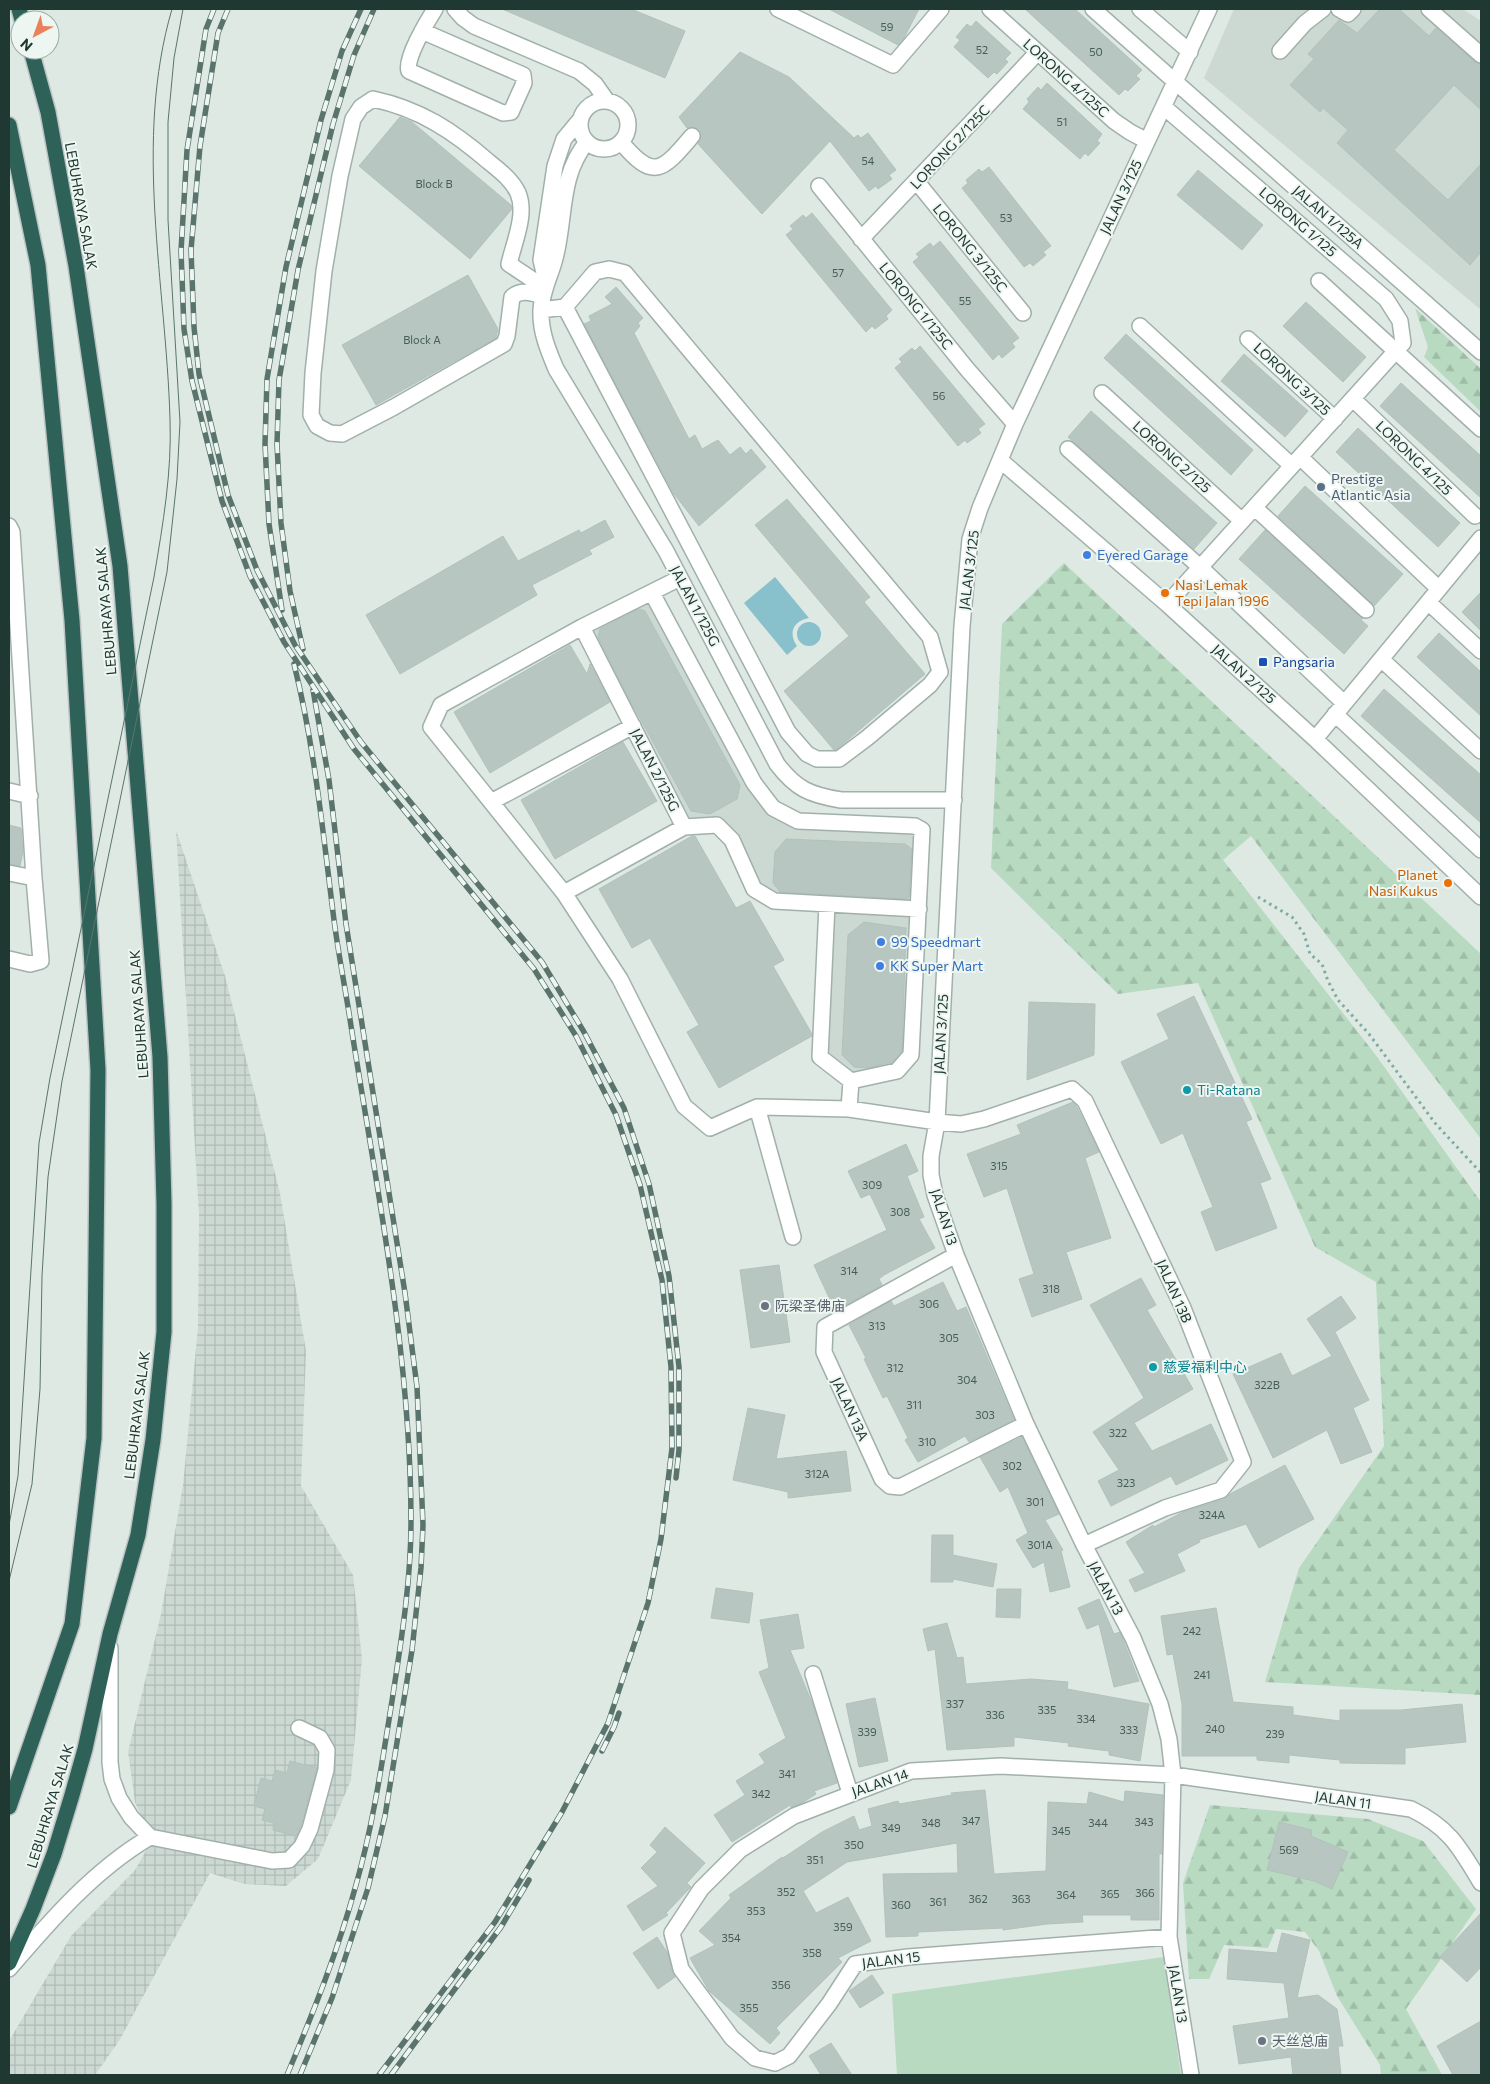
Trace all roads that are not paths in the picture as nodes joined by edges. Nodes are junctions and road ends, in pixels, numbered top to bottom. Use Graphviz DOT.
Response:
graph roads {
  1 [pos="435,9"];
  2 [pos="455,9"];
  3 [pos="778,9"];
  4 [pos="941,9"];
  5 [pos="990,9"];
  6 [pos="1093,9"];
  7 [pos="1140,9"];
  8 [pos="1209,9"];
  9 [pos="1324,9"];
  10 [pos="1339,9"];
  11 [pos="1352,9"];
  12 [pos="1429,9"];
  13 [pos="422,31"];
  14 [pos="1280,51"];
  15 [pos="1190,52"];
  16 [pos="1037,53"];
  17 [pos="1481,55"];
  18 [pos="34,60"];
  19 [pos="1175,82"];
  20 [pos="607,100"];
  21 [pos="1164,107"];
  22 [pos="579,121"];
  23 [pos="9,125"];
  24 [pos="692,136"];
  25 [pos="1147,141"];
  26 [pos="587,142"];
  27 [pos="621,142"];
  28 [pos="561,176"];
  29 [pos="916,182"];
  30 [pos="819,186"];
  31 [pos="861,239"];
  32 [pos="1319,281"];
  33 [pos="544,294"];
  34 [pos="565,307"];
  35 [pos="1023,313"];
  36 [pos="1140,326"];
  37 [pos="1248,339"];
  38 [pos="1397,351"];
  39 [pos="1481,352"];
  40 [pos="1102,393"];
  41 [pos="1353,399"];
  42 [pos="1335,419"];
  43 [pos="1015,424"];
  44 [pos="1481,429"];
  45 [pos="1068,449"];
  46 [pos="1000,460"];
  47 [pos="1296,462"];
  48 [pos="1254,508"];
  49 [pos="1475,516"];
  50 [pos="1242,521"];
  51 [pos="9,526"];
  52 [pos="1479,546"];
  53 [pos="1200,567"];
  54 [pos="680,578"];
  55 [pos="1439,589"];
  56 [pos="652,593"];
  57 [pos="1428,602"];
  58 [pos="1167,604"];
  59 [pos="1366,610"];
  60 [pos="13,618"];
  61 [pos="582,627"];
  62 [pos="1481,651"];
  63 [pos="1381,659"];
  64 [pos="16,702"];
  65 [pos="1340,709"];
  66 [pos="633,726"];
  67 [pos="1315,739"];
  68 [pos="1481,751"];
  69 [pos="9,791"];
  70 [pos="30,796"];
  71 [pos="954,800"];
  72 [pos="491,802"];
  73 [pos="684,827"];
  74 [pos="1481,850"];
  75 [pos="9,873"];
  76 [pos="34,878"];
  77 [pos="564,893"];
  78 [pos="1481,897"];
  79 [pos="827,904"];
  80 [pos="919,909"];
  81 [pos="9,960"];
  82 [pos="851,1081"];
  83 [pos="757,1107"];
  84 [pos="850,1109"];
  85 [pos="937,1122"];
  86 [pos="793,1237"];
  87 [pos="956,1255"];
  88 [pos="1026,1424"];
  89 [pos="1084,1545"];
  90 [pos="110,1634"];
  91 [pos="813,1674"];
  92 [pos="299,1728"];
  93 [pos="1173,1775"];
  94 [pos="850,1793"];
  95 [pos="9,1807"];
  96 [pos="150,1837"];
  97 [pos="1481,1883"];
  98 [pos="672,1933"];
  99 [pos="1169,1937"];
  100 [pos="9,1963"];
  101 [pos="9,1970"];
  102 [pos="1191,2075"];
  1 -- 13 [label="street"];
  2 -- 20 [label="street"];
  3 -- 4 [label="street"];
  5 -- 16 [label="street, LORONG 4/125C"];
  6 -- 19 [label="street"];
  7 -- 15 [label="street"];
  8 -- 15 [label="street, JALAN 3/125"];
  9 -- 14 [label="street"];
  10 -- 11 [label="street"];
  12 -- 17 [label="street"];
  13 -- 13 [label="street"];
  15 -- 19 [label="street, JALAN 3/125"];
  16 -- 25 [label="street, LORONG 4/125C"];
  16 -- 29 [label="street, LORONG 2/125C"];
  18 -- 90 [label="highway, LEBUHRAYA SALAK"];
  19 -- 21 [label="street, JALAN 3/125"];
  19 -- 39 [label="street, JALAN 1/125A"];
  20 -- 22 [label="street"];
  20 -- 27 [label="street"];
  21 -- 25 [label="street, JALAN 3/125"];
  21 -- 38 [label="street, LORONG 1/125"];
  22 -- 26 [label="street"];
  22 -- 28 [label="street"];
  23 -- 95 [label="highway"];
  24 -- 27 [label="street"];
  25 -- 43 [label="street, JALAN 3/125"];
  26 -- 27 [label="street"];
  26 -- 28 [label="street"];
  28 -- 33 [label="street, JALAN 1/125G"];
  29 -- 31 [label="street, LORONG 2/125C"];
  29 -- 35 [label="street, LORONG 3/125C"];
  30 -- 31 [label="street, LORONG 1/125C"];
  31 -- 43 [label="street, LORONG 1/125C"];
  32 -- 38 [label="street"];
  33 -- 33 [label="street"];
  33 -- 34 [label="street"];
  33 -- 54 [label="street, JALAN 1/125G"];
  34 -- 34 [label="street"];
  36 -- 47 [label="street"];
  37 -- 42 [label="street, LORONG 3/125"];
  38 -- 41 [label="street"];
  38 -- 44 [label="street"];
  40 -- 50 [label="street, LORONG 2/125"];
  41 -- 42 [label="street"];
  41 -- 49 [label="street, LORONG 4/125"];
  42 -- 47 [label="street"];
  43 -- 46 [label="street, JALAN 3/125"];
  45 -- 53 [label="street"];
  46 -- 58 [label="street, JALAN 2/125"];
  46 -- 71 [label="street, JALAN 3/125"];
  47 -- 48 [label="street"];
  47 -- 55 [label="street"];
  48 -- 50 [label="street"];
  48 -- 59 [label="street"];
  50 -- 53 [label="street"];
  51 -- 60 [label="street"];
  52 -- 55 [label="street"];
  53 -- 58 [label="street"];
  53 -- 65 [label="street"];
  54 -- 56 [label="street"];
  54 -- 71 [label="street, JALAN 1/125G"];
  55 -- 57 [label="street"];
  56 -- 61 [label="street"];
  56 -- 80 [label="street"];
  57 -- 62 [label="street"];
  57 -- 63 [label="street"];
  58 -- 67 [label="street, JALAN 2/125"];
  60 -- 64 [label="street"];
  61 -- 66 [label="street, JALAN 2/125G"];
  61 -- 72 [label="street"];
  63 -- 65 [label="street"];
  63 -- 68 [label="street"];
  64 -- 70 [label="street"];
  65 -- 67 [label="street"];
  65 -- 74 [label="street"];
  66 -- 72 [label="street"];
  66 -- 73 [label="street, JALAN 2/125G"];
  67 -- 78 [label="street, JALAN 2/125"];
  69 -- 70 [label="street"];
  70 -- 76 [label="street"];
  71 -- 85 [label="street, JALAN 3/125"];
  72 -- 77 [label="street"];
  73 -- 77 [label="street"];
  73 -- 79 [label="street, JALAN 2/125G"];
  75 -- 76 [label="street"];
  76 -- 81 [label="street"];
  77 -- 83 [label="street"];
  79 -- 80 [label="street, JALAN 2/125G"];
  79 -- 82 [label="street"];
  80 -- 82 [label="street"];
  82 -- 84 [label="street"];
  83 -- 84 [label="street"];
  83 -- 86 [label="street"];
  84 -- 85 [label="street"];
  85 -- 87 [label="street, JALAN 13"];
  85 -- 89 [label="street, JALAN 13B"];
  87 -- 88 [label="street, JALAN 13"];
  87 -- 88 [label="street, JALAN 13A"];
  88 -- 89 [label="street, JALAN 13"];
  89 -- 93 [label="street, JALAN 13"];
  90 -- 96 [label="street"];
  90 -- 100 [label="highway, LEBUHRAYA SALAK"];
  91 -- 94 [label="street"];
  92 -- 96 [label="street"];
  93 -- 94 [label="street, JALAN 14"];
  93 -- 97 [label="street, JALAN 11"];
  93 -- 99 [label="street, JALAN 13"];
  94 -- 98 [label="street, JALAN 14"];
  96 -- 101 [label="street"];
  98 -- 99 [label="street, JALAN 15"];
  99 -- 102 [label="street, JALAN 13"];
}
